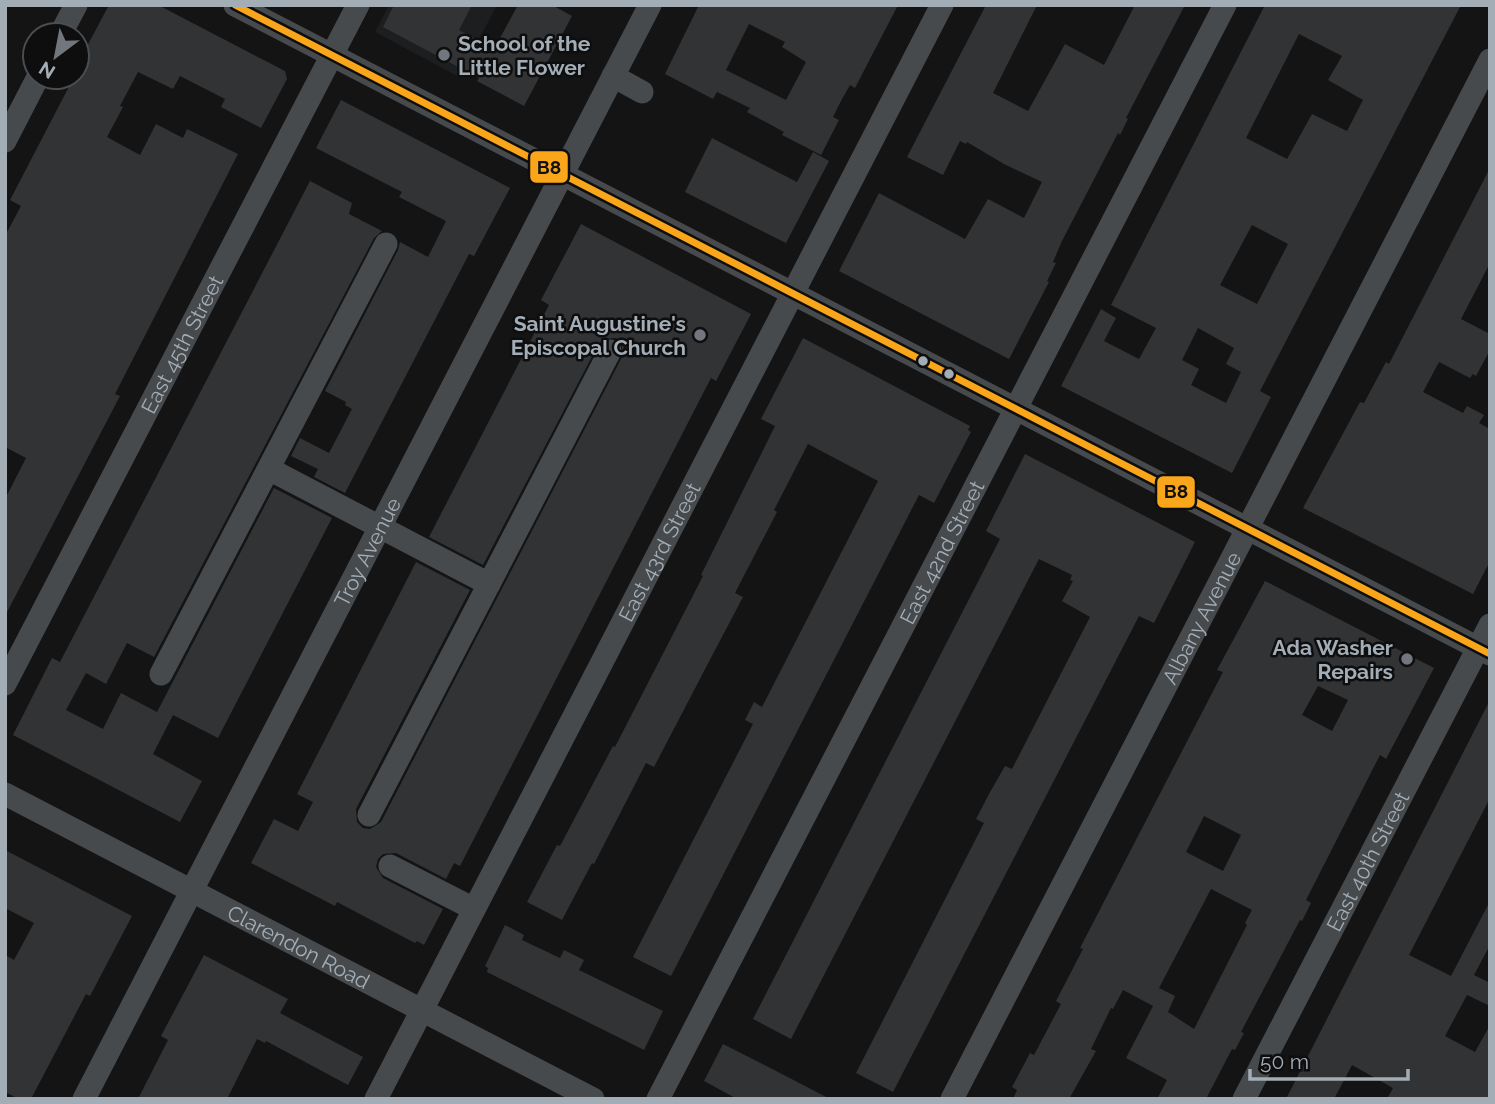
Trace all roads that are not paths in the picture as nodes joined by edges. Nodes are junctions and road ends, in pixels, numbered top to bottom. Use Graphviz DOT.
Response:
graph roads {
  1 [pos="76,5"];
  2 [pos="235,5"];
  3 [pos="358,5"];
  4 [pos="650,5"];
  5 [pos="942,5"];
  6 [pos="1225,5"];
  7 [pos="67,21"];
  8 [pos="332,55"];
  9 [pos="1490,61"];
  10 [pos="613,76"];
  11 [pos="31,91"];
  12 [pos="642,92"];
  13 [pos="5,141"];
  14 [pos="562,174"];
  15 [pos="386,244"];
  16 [pos="794,293"];
  17 [pos="610,351"];
  18 [pos="1016,409"];
  19 [pos="269,469"];
  20 [pos="380,526"];
  21 [pos="1247,528"];
  22 [pos="489,584"];
  23 [pos="1490,625"];
  24 [pos="1484,651"];
  25 [pos="161,674"];
  26 [pos="5,684"];
  27 [pos="5,794"];
  28 [pos="369,815"];
  29 [pos="390,866"];
  30 [pos="192,891"];
  31 [pos="474,909"];
  32 [pos="421,1010"];
  33 [pos="85,1099"];
  34 [pos="376,1099"];
  35 [pos="593,1099"];
  36 [pos="658,1099"];
  37 [pos="951,1099"];
  38 [pos="1244,1099"];
  1 -- 7 [label="street"];
  2 -- 8 [label="street"];
  3 -- 8 [label="street, East 45th Street"];
  4 -- 10 [label="street, Troy Avenue"];
  5 -- 16 [label="street, East 43rd Street"];
  6 -- 18 [label="street, East 42nd Street"];
  8 -- 14 [label="street"];
  8 -- 26 [label="street, East 45th Street"];
  9 -- 21 [label="street, Albany Avenue"];
  10 -- 12 [label="street"];
  10 -- 14 [label="street, Troy Avenue"];
  11 -- 13 [label="street"];
  14 -- 16 [label="street"];
  14 -- 20 [label="street, Troy Avenue"];
  15 -- 19 [label="street"];
  16 -- 18 [label="street"];
  16 -- 31 [label="street, East 43rd Street"];
  17 -- 22 [label="street"];
  18 -- 21 [label="street"];
  18 -- 36 [label="street, East 42nd Street"];
  19 -- 20 [label="street"];
  19 -- 25 [label="street"];
  20 -- 22 [label="street"];
  20 -- 30 [label="street, Troy Avenue"];
  21 -- 24 [label="street"];
  21 -- 37 [label="street, Albany Avenue"];
  22 -- 28 [label="street"];
  23 -- 24 [label="street, East 40th Street"];
  24 -- 38 [label="street, East 40th Street"];
  27 -- 30 [label="street, Clarendon Road"];
  29 -- 31 [label="street"];
  30 -- 32 [label="street, Clarendon Road"];
  30 -- 33 [label="street, Troy Avenue"];
  31 -- 32 [label="street, East 43rd Street"];
  32 -- 34 [label="street, East 43rd Street"];
  32 -- 35 [label="street, Clarendon Road"];
}
